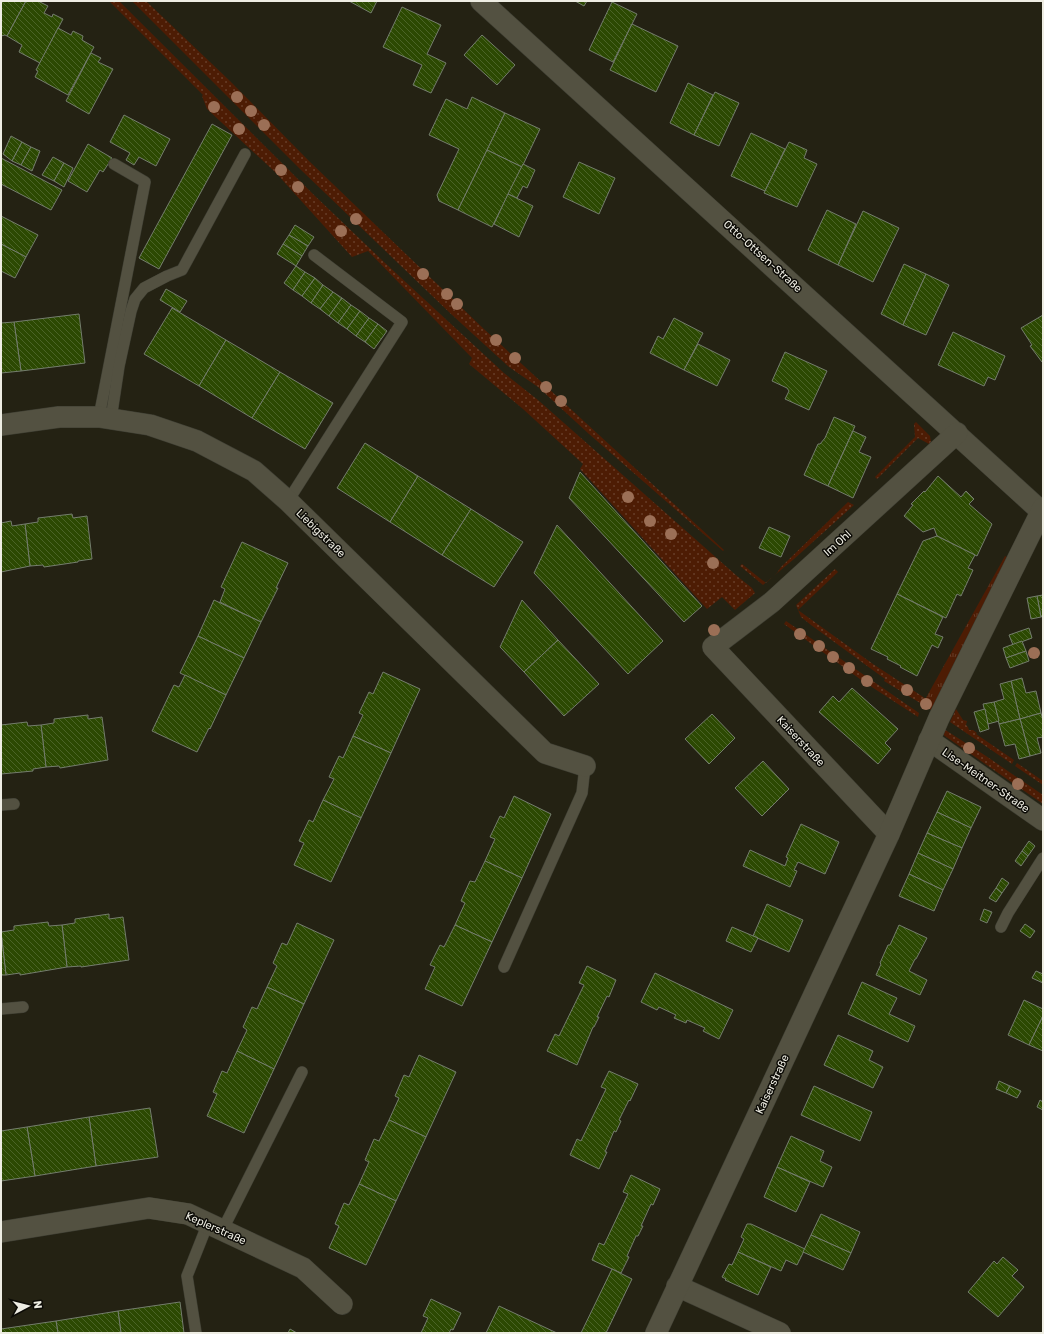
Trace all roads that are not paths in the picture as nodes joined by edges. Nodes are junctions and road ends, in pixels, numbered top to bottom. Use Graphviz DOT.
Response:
graph roads {
  1 [pos="481,1"];
  2 [pos="245,154"];
  3 [pos="114,164"];
  4 [pos="314,255"];
  5 [pos="105,418"];
  6 [pos="1,425"];
  7 [pos="957,433"];
  8 [pos="288,501"];
  9 [pos="1042,510"];
  10 [pos="713,647"];
  11 [pos="929,740"];
  12 [pos="585,766"];
  13 [pos="14,804"];
  14 [pos="1,806"];
  15 [pos="1043,820"];
  16 [pos="889,834"];
  17 [pos="1043,858"];
  18 [pos="1001,927"];
  19 [pos="504,967"];
  20 [pos="22,1007"];
  21 [pos="1,1009"];
  22 [pos="302,1072"];
  23 [pos="215,1227"];
  24 [pos="1,1232"];
  25 [pos="677,1286"];
  26 [pos="342,1304"];
  27 [pos="196,1333"];
  28 [pos="656,1333"];
  29 [pos="780,1333"];
  1 -- 7 [label="street, Otto-Ottsen-Straße"];
  2 -- 5 [label="lane"];
  3 -- 5 [label="lane"];
  4 -- 8 [label="lane"];
  5 -- 6 [label="street, Liebigstraße"];
  5 -- 8 [label="street, Liebigstraße"];
  7 -- 9 [label="street, Otto-Ottsen-Straße"];
  7 -- 10 [label="street, Im Ohl"];
  8 -- 12 [label="street, Liebigstraße"];
  9 -- 11 [label="street, Kaiserstraße"];
  10 -- 16 [label="street, Kaiserstraße"];
  11 -- 15 [label="street, Lise-Meitner-Straße"];
  11 -- 16 [label="street, Kaiserstraße"];
  12 -- 19 [label="lane"];
  13 -- 14 [label="lane"];
  16 -- 25 [label="street, Kaiserstraße"];
  17 -- 18 [label="lane"];
  20 -- 21 [label="lane"];
  22 -- 23 [label="lane"];
  23 -- 24 [label="street, Keplerstraße"];
  23 -- 26 [label="street, Keplerstraße"];
  23 -- 27 [label="lane"];
  25 -- 28 [label="street, Kaiserstraße"];
  25 -- 29 [label="street"];
}
